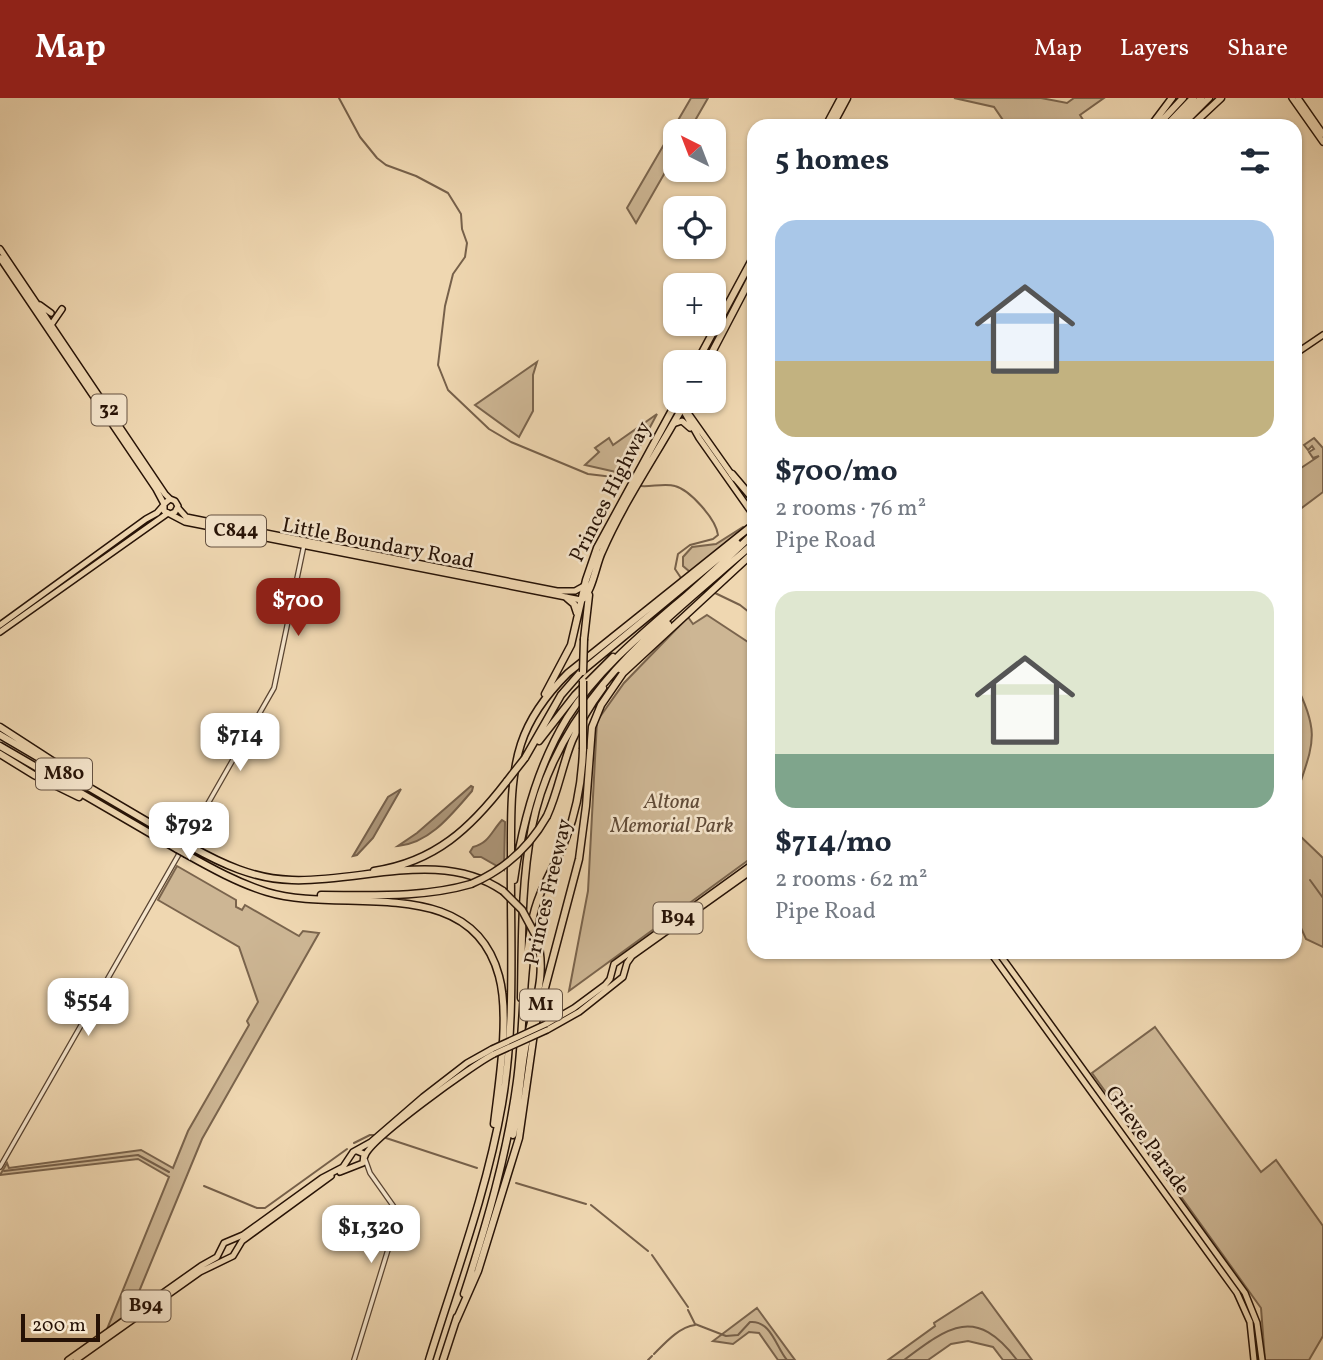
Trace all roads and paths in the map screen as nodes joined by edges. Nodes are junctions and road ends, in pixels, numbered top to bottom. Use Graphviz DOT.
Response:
graph roads {
  1 [pos="841,98"];
  2 [pos="848,98"];
  3 [pos="1172,98"];
  4 [pos="1184,98"];
  5 [pos="1193,98"];
  6 [pos="1201,98"];
  7 [pos="1209,98"];
  8 [pos="1221,98"];
  9 [pos="1292,98"];
  10 [pos="1298,98"];
  11 [pos="830,119"];
  12 [pos="836,119"];
  13 [pos="1156,119"];
  14 [pos="1164,119"];
  15 [pos="1173,119"];
  16 [pos="1181,119"];
  17 [pos="1188,119"];
  18 [pos="1198,119"];
  19 [pos="1312,122"];
  20 [pos="1323,134"];
  21 [pos="1323,142"];
  22 [pos="0,249"];
  23 [pos="0,258"];
  24 [pos="747,269"];
  25 [pos="747,285"];
  26 [pos="35,301"];
  27 [pos="62,309"];
  28 [pos="51,313"];
  29 [pos="51,325"];
  30 [pos="1323,335"];
  31 [pos="1302,349"];
  32 [pos="704,350"];
  33 [pos="713,350"];
  34 [pos="676,413"];
  35 [pos="678,413"];
  36 [pos="688,413"];
  37 [pos="689,413"];
  38 [pos="673,424"];
  39 [pos="702,437"];
  40 [pos="642,472"];
  41 [pos="729,475"];
  42 [pos="747,495"];
  43 [pos="170,499"];
  44 [pos="163,505"];
  45 [pos="747,505"];
  46 [pos="178,508"];
  47 [pos="169,514"];
  48 [pos="747,534"];
  49 [pos="747,540"];
  50 [pos="304,542"];
  51 [pos="747,549"];
  52 [pos="747,556"];
  53 [pos="709,577"];
  54 [pos="73,580"];
  55 [pos="588,584"];
  56 [pos="66,588"];
  57 [pos="557,591"];
  58 [pos="680,592"];
  59 [pos="567,598"];
  60 [pos="582,599"];
  61 [pos="697,599"];
  62 [pos="682,617"];
  63 [pos="577,619"];
  64 [pos="0,625"];
  65 [pos="651,625"];
  66 [pos="0,632"];
  67 [pos="584,639"];
  68 [pos="618,671"];
  69 [pos="0,726"];
  70 [pos="0,735"];
  71 [pos="522,742"];
  72 [pos="0,746"];
  73 [pos="0,754"];
  74 [pos="525,758"];
  75 [pos="111,800"];
  76 [pos="116,813"];
  77 [pos="747,871"];
  78 [pos="743,874"];
  79 [pos="253,875"];
  80 [pos="250,885"];
  81 [pos="509,929"];
  82 [pos="995,959"];
  83 [pos="1003,959"];
  84 [pos="612,969"];
  85 [pos="624,973"];
  86 [pos="546,1027"];
  87 [pos="493,1051"];
  88 [pos="519,1066"];
  89 [pos="357,1151"];
  90 [pos="365,1157"];
  91 [pos="350,1158"];
  92 [pos="358,1166"];
  93 [pos="0,1167"];
  94 [pos="370,1173"];
  95 [pos="486,1174"];
  96 [pos="490,1214"];
  97 [pos="229,1241"];
  98 [pos="237,1248"];
  99 [pos="221,1251"];
  100 [pos="229,1257"];
  101 [pos="456,1321"];
  102 [pos="68,1360"];
  103 [pos="76,1360"];
  104 [pos="354,1360"];
  105 [pos="429,1360"];
  106 [pos="443,1360"];
  107 [pos="1254,1360"];
  108 [pos="1262,1360"];
  1 -- 11 [label="highway"];
  2 -- 12 [label="highway"];
  3 -- 13 [label="highway"];
  4 -- 14 [label="highway"];
  5 -- 15 [label="highway"];
  6 -- 16 [label="highway"];
  7 -- 17 [label="highway"];
  8 -- 18 [label="highway"];
  9 -- 19 [label="main road"];
  10 -- 19 [label="main road"];
  19 -- 20 [label="main road"];
  19 -- 21 [label="main road"];
  22 -- 26 [label="main road, 32"];
  23 -- 44 [label="main road, 32"];
  24 -- 32 [label="highway"];
  25 -- 33 [label="highway"];
  26 -- 28 [label="main road"];
  26 -- 29 [label="main road, 32"];
  27 -- 29 [label="main road"];
  29 -- 43 [label="main road, 32"];
  30 -- 31 [label="main road"];
  34 -- 40 [label="highway, Princes Highway"];
  35 -- 38 [label="highway, Princes Highway"];
  36 -- 39 [label="main road"];
  37 -- 39 [label="main road"];
  38 -- 39 [label="main road"];
  38 -- 40 [label="highway, Princes Highway"];
  39 -- 41 [label="main road"];
  40 -- 55 [label="highway, Princes Highway"];
  41 -- 42 [label="highway"];
  41 -- 45 [label="main road"];
  43 -- 44 [label="main road"];
  43 -- 46 [label="main road, 32"];
  44 -- 47 [label="main road, 32"];
  44 -- 64 [label="main road"];
  46 -- 47 [label="main road"];
  46 -- 50 [label="main road, Little Boundary Road / C844"];
  47 -- 50 [label="main road, Little Boundary Road / C844"];
  47 -- 54 [label="main road"];
  48 -- 53 [label="highway"];
  49 -- 53 [label="highway, M1"];
  50 -- 57 [label="main road, Little Boundary Road / C844"];
  50 -- 59 [label="main road, Little Boundary Road / C844"];
  50 -- 93 [label="street"];
  51 -- 53 [label="highway, M1"];
  52 -- 53 [label="highway, M1"];
  53 -- 58 [label="highway, M1"];
  53 -- 58 [label="highway, M1"];
  53 -- 61 [label="highway, M1"];
  54 -- 56 [label="main road"];
  54 -- 56 [label="main road"];
  55 -- 57 [label="main road, Little Boundary Road"];
  55 -- 60 [label="highway, Princes Highway"];
  55 -- 67 [label="highway"];
  56 -- 66 [label="main road"];
  57 -- 60 [label="main road"];
  58 -- 65 [label="highway, M1"];
  58 -- 71 [label="highway, M1"];
  58 -- 74 [label="highway"];
  59 -- 60 [label="main road, Little Boundary Road / C844"];
  59 -- 63 [label="highway"];
  60 -- 63 [label="highway"];
  60 -- 67 [label="highway"];
  61 -- 62 [label="highway, M1"];
  61 -- 68 [label="highway"];
  61 -- 88 [label="highway, M1"];
  62 -- 68 [label="highway"];
  62 -- 101 [label="highway, Princes Freeway / M1"];
  63 -- 71 [label="highway"];
  65 -- 74 [label="highway"];
  65 -- 81 [label="highway, M1"];
  67 -- 88 [label="highway, bridge"];
  68 -- 80 [label="highway, bridge"];
  69 -- 75 [label="highway"];
  70 -- 75 [label="highway, M80"];
  71 -- 81 [label="highway, M1"];
  72 -- 76 [label="highway, M80"];
  73 -- 76 [label="highway"];
  74 -- 79 [label="highway, bridge"];
  75 -- 79 [label="highway, M80, bridge"];
  76 -- 80 [label="highway, M80, bridge"];
  77 -- 78 [label="main road, B94"];
  78 -- 84 [label="main road, B94"];
  78 -- 85 [label="main road, B94"];
  79 -- 96 [label="highway, bridge"];
  80 -- 95 [label="highway"];
  81 -- 95 [label="highway, Princes Freeway / M1"];
  82 -- 107 [label="main road, Grieve Parade"];
  83 -- 108 [label="main road, Grieve Parade"];
  84 -- 85 [label="main road"];
  84 -- 85 [label="main road"];
  84 -- 86 [label="main road, B94"];
  85 -- 86 [label="main road, B94"];
  86 -- 87 [label="main road, B94, bridge"];
  87 -- 89 [label="main road, B94"];
  87 -- 90 [label="main road, B94"];
  88 -- 96 [label="highway, Princes Freeway / M1"];
  89 -- 90 [label="main road"];
  89 -- 91 [label="main road, B94"];
  90 -- 92 [label="main road, B94"];
  90 -- 94 [label="street"];
  91 -- 92 [label="main road"];
  91 -- 97 [label="main road, B94"];
  92 -- 94 [label="street"];
  92 -- 98 [label="main road, B94"];
  94 -- 104 [label="street"];
  95 -- 105 [label="highway, Princes Freeway / M1"];
  96 -- 101 [label="highway, Princes Freeway / M1"];
  97 -- 98 [label="main road"];
  97 -- 99 [label="main road, B94"];
  98 -- 100 [label="main road, B94"];
  99 -- 100 [label="main road"];
  99 -- 102 [label="main road, B94"];
  100 -- 103 [label="main road, B94"];
  101 -- 106 [label="highway, Princes Freeway / M1"];
}
